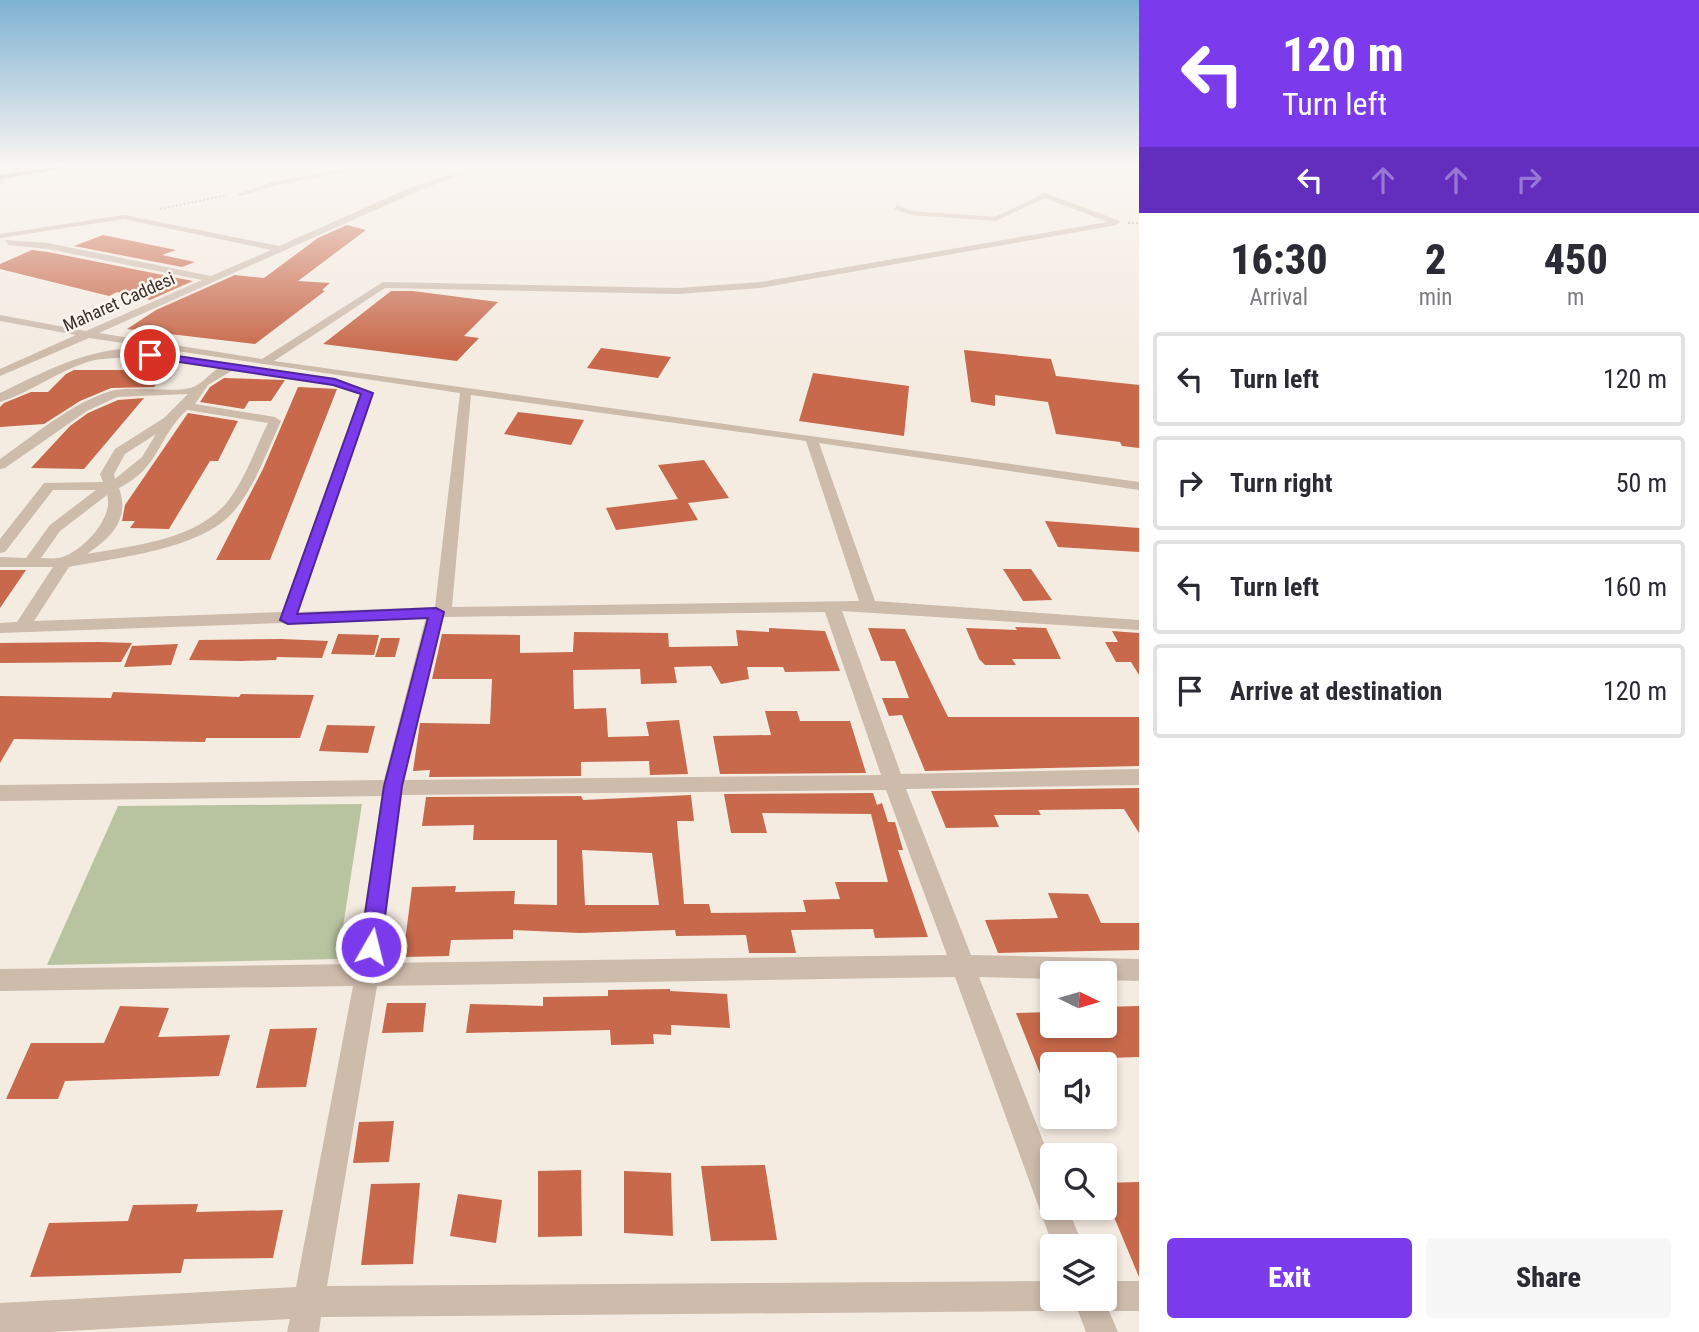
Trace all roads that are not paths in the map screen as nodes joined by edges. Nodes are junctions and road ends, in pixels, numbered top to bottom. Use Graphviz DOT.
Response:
graph roads {
  1 [pos="67,227"];
  2 [pos="173,227"];
  3 [pos="329,227"];
  4 [pos="1093,227"];
  5 [pos="0,239"];
  6 [pos="279,249"];
  7 [pos="211,279"];
  8 [pos="0,318"];
  9 [pos="84,335"];
  10 [pos="265,362"];
  11 [pos="230,367"];
  12 [pos="0,373"];
  13 [pos="466,391"];
  14 [pos="193,395"];
  15 [pos="0,398"];
  16 [pos="169,421"];
  17 [pos="811,438"];
  18 [pos="0,465"];
  19 [pos="112,486"];
  20 [pos="1139,486"];
  21 [pos="0,550"];
  22 [pos="0,562"];
  23 [pos="33,562"];
  24 [pos="64,563"];
  25 [pos="869,606"];
  26 [pos="832,607"];
  27 [pos="440,612"];
  28 [pos="288,620"];
  29 [pos="1139,625"];
  30 [pos="0,628"];
  31 [pos="21,629"];
  32 [pos="1139,777"];
  33 [pos="894,784"];
  34 [pos="393,786"];
  35 [pos="0,793"];
  36 [pos="964,966"];
  37 [pos="1139,970"];
  38 [pos="367,974"];
  39 [pos="0,980"];
  40 [pos="1040,1170"];
  41 [pos="1040,1296"];
  42 [pos="1117,1296"];
  43 [pos="1139,1296"];
  44 [pos="1093,1311"];
  45 [pos="305,1317"];
  46 [pos="0,1319"];
  47 [pos="1102,1332"];
  1 -- 5 [label="street"];
  2 -- 6 [label="street"];
  3 -- 6 [label="street, Maharet Caddesi"];
  4 -- 10 [label="street"];
  5 -- 7 [label="street"];
  6 -- 7 [label="street, Maharet Caddesi"];
  7 -- 9 [label="street, Maharet Caddesi"];
  8 -- 9 [label="street"];
  9 -- 10 [label="street"];
  9 -- 12 [label="street, Maharet Caddesi"];
  10 -- 13 [label="street"];
  11 -- 14 [label="street"];
  11 -- 15 [label="street"];
  11 -- 28 [label="street"];
  13 -- 17 [label="street"];
  13 -- 27 [label="street"];
  14 -- 16 [label="street"];
  14 -- 18 [label="street"];
  14 -- 24 [label="street"];
  16 -- 19 [label="street"];
  16 -- 19 [label="street"];
  17 -- 20 [label="street"];
  17 -- 25 [label="street"];
  19 -- 21 [label="street"];
  19 -- 23 [label="street"];
  19 -- 24 [label="street"];
  22 -- 23 [label="street"];
  23 -- 24 [label="street"];
  24 -- 31 [label="street"];
  25 -- 26 [label="street"];
  25 -- 29 [label="street"];
  26 -- 27 [label="street"];
  26 -- 33 [label="street"];
  27 -- 28 [label="street"];
  27 -- 34 [label="street"];
  28 -- 31 [label="street"];
  30 -- 31 [label="street"];
  32 -- 33 [label="street"];
  33 -- 34 [label="street"];
  33 -- 36 [label="street"];
  34 -- 35 [label="street"];
  34 -- 38 [label="street"];
  36 -- 37 [label="street"];
  36 -- 38 [label="street"];
  36 -- 40 [label="street"];
  38 -- 39 [label="street"];
  38 -- 45 [label="street"];
  41 -- 45 [label="street"];
  42 -- 43 [label="street"];
  44 -- 47 [label="street"];
  45 -- 46 [label="street"];
}
